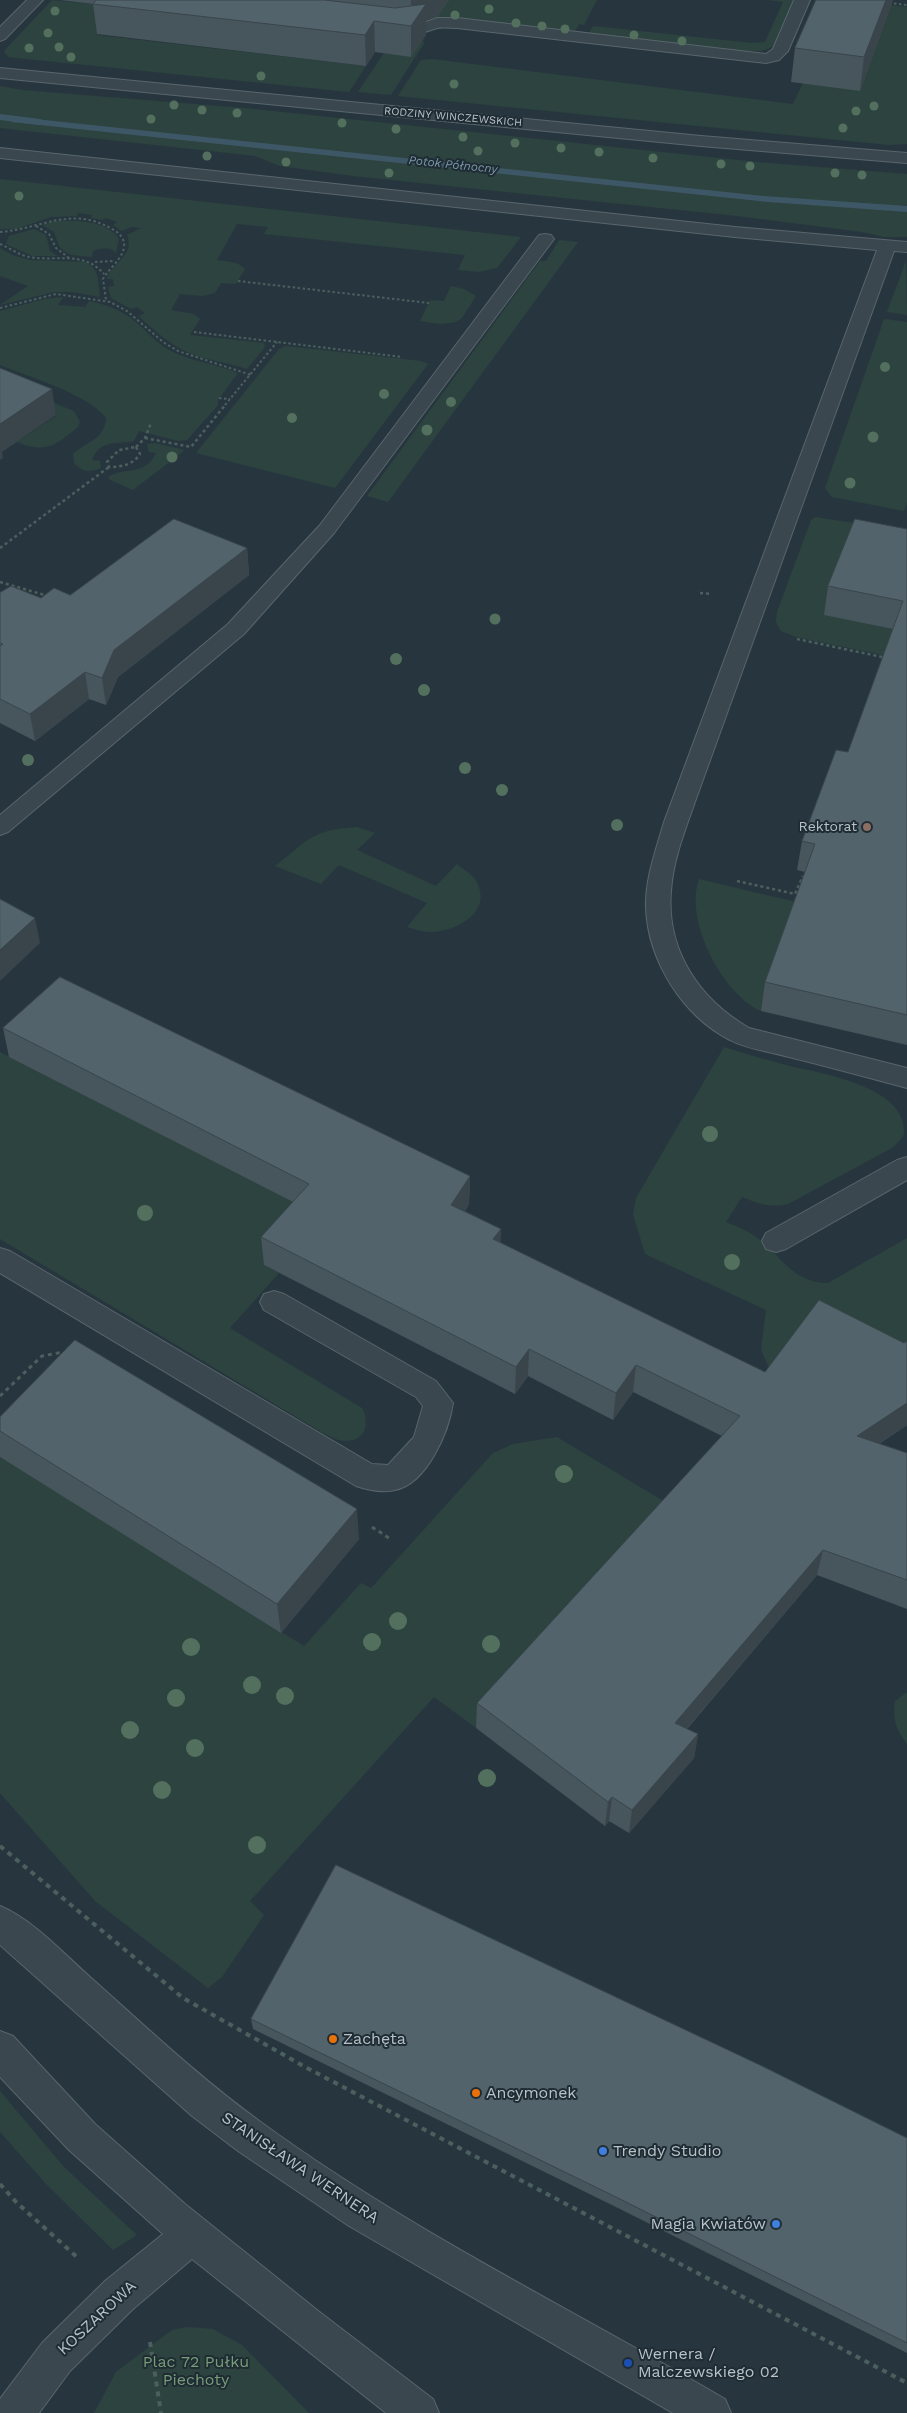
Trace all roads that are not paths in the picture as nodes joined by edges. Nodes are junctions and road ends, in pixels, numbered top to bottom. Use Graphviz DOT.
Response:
graph roads {
  1 [pos="35,0"];
  2 [pos="802,0"];
  3 [pos="377,30"];
  4 [pos="0,36"];
  5 [pos="0,73"];
  6 [pos="0,153"];
  7 [pos="907,158"];
  8 [pos="545,240"];
  9 [pos="897,247"];
  10 [pos="0,826"];
  11 [pos="907,1078"];
  12 [pos="907,1167"];
  13 [pos="776,1241"];
  14 [pos="0,1259"];
  15 [pos="274,1302"];
  16 [pos="0,1923"];
  17 [pos="0,2049"];
  18 [pos="192,2235"];
  19 [pos="14,2413"];
  20 [pos="419,2413"];
  21 [pos="711,2413"];
  1 -- 4 [label="street"];
  2 -- 3 [label="street"];
  5 -- 7 [label="street, RODZINY WINCZEWSKICH"];
  6 -- 9 [label="street"];
  8 -- 10 [label="street"];
  9 -- 11 [label="street"];
  12 -- 13 [label="street"];
  14 -- 15 [label="street"];
  16 -- 21 [label="street, STANISŁAWA WERNERA"];
  17 -- 18 [label="street"];
  18 -- 19 [label="street, KOSZAROWA"];
  18 -- 20 [label="street"];
}
